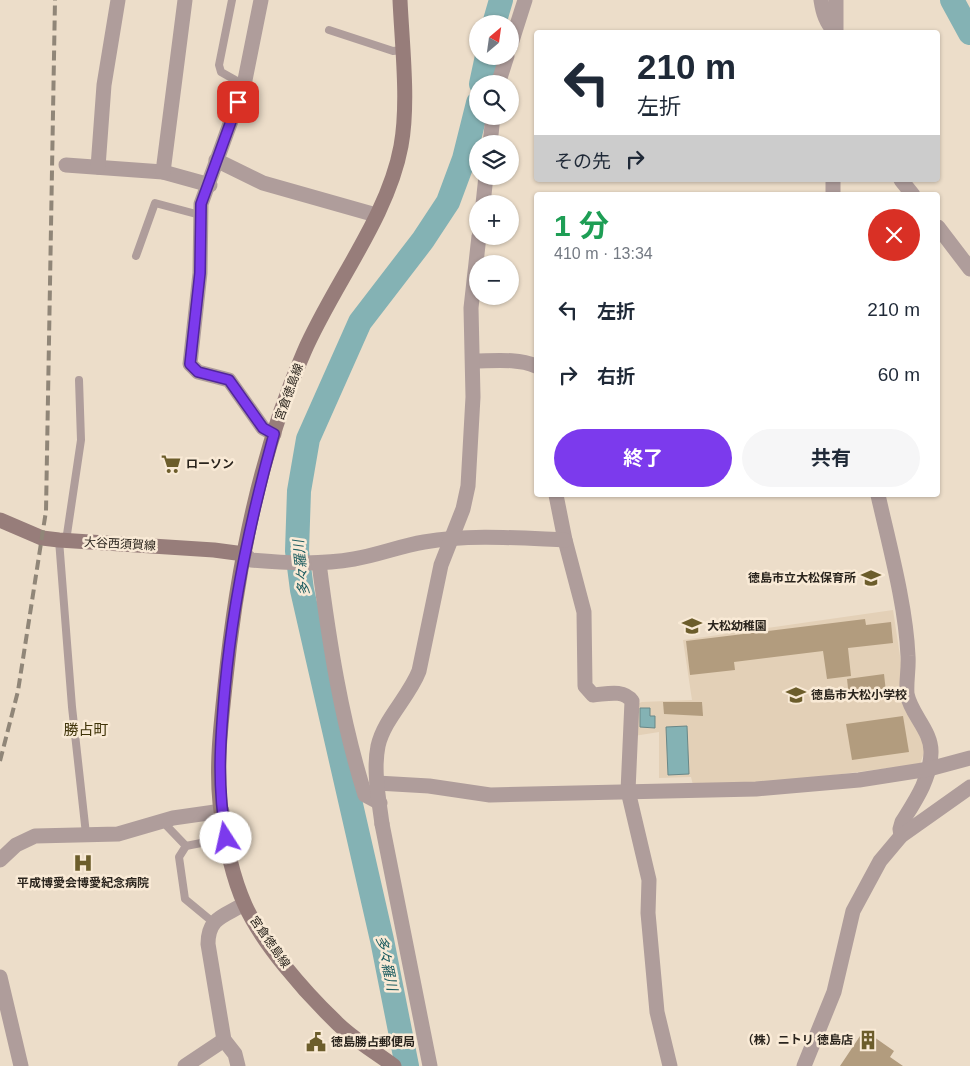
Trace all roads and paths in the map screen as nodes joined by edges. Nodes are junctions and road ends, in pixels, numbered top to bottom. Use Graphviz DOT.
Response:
graph roads {
  1 [pos="118,0"];
  2 [pos="185,0"];
  3 [pos="232,0"];
  4 [pos="261,0"];
  5 [pos="400,0"];
  6 [pos="525,0"];
  7 [pos="821,0"];
  8 [pos="836,0"];
  9 [pos="519,19"];
  10 [pos="329,30"];
  11 [pos="833,30"];
  12 [pos="835,30"];
  13 [pos="402,50"];
  14 [pos="244,85"];
  15 [pos="216,160"];
  16 [pos="66,165"];
  17 [pos="98,168"];
  18 [pos="163,172"];
  19 [pos="210,185"];
  20 [pos="200,215"];
  21 [pos="376,215"];
  22 [pos="940,230"];
  23 [pos="478,245"];
  24 [pos="136,256"];
  25 [pos="970,269"];
  26 [pos="473,361"];
  27 [pos="534,365"];
  28 [pos="78,380"];
  29 [pos="274,434"];
  30 [pos="556,497"];
  31 [pos="878,497"];
  32 [pos="0,520"];
  33 [pos="450,539"];
  34 [pos="565,540"];
  35 [pos="62,541"];
  36 [pos="244,554"];
  37 [pos="315,563"];
  38 [pos="970,758"];
  39 [pos="928,770"];
  40 [pos="377,783"];
  41 [pos="970,787"];
  42 [pos="628,791"];
  43 [pos="380,803"];
  44 [pos="222,811"];
  45 [pos="163,822"];
  46 [pos="86,834"];
  47 [pos="901,836"];
  48 [pos="226,838"];
  49 [pos="186,846"];
  50 [pos="0,860"];
  51 [pos="244,904"];
  52 [pos="214,923"];
  53 [pos="0,977"];
  54 [pos="224,1040"];
  55 [pos="21,1066"];
  56 [pos="185,1066"];
  57 [pos="238,1066"];
  58 [pos="394,1066"];
  59 [pos="430,1066"];
  60 [pos="670,1066"];
  61 [pos="804,1066"];
  1 -- 17 [label="street"];
  2 -- 18 [label="street"];
  3 -- 14 [label="lane"];
  4 -- 14 [label="street"];
  5 -- 13 [label="main road, 宮倉徳島線"];
  6 -- 9 [label="street"];
  7 -- 11 [label="street"];
  8 -- 12 [label="street"];
  10 -- 13 [label="lane"];
  13 -- 21 [label="main road, 宮倉徳島線"];
  14 -- 15 [label="street"];
  15 -- 19 [label="street"];
  15 -- 21 [label="street"];
  16 -- 17 [label="street"];
  17 -- 18 [label="street"];
  18 -- 19 [label="street"];
  19 -- 20 [label="street"];
  20 -- 24 [label="lane"];
  20 -- 29 [label="street"];
  21 -- 29 [label="main road, 宮倉徳島線"];
  22 -- 25 [label="street"];
  23 -- 26 [label="street"];
  26 -- 27 [label="street"];
  26 -- 33 [label="street"];
  28 -- 35 [label="lane"];
  29 -- 36 [label="main road, 宮倉徳島線"];
  30 -- 34 [label="street"];
  31 -- 39 [label="street"];
  32 -- 35 [label="main road, 大谷西須賀線"];
  33 -- 34 [label="street"];
  33 -- 37 [label="street"];
  33 -- 40 [label="street"];
  34 -- 42 [label="street"];
  35 -- 36 [label="main road, 大谷西須賀線"];
  35 -- 46 [label="lane"];
  36 -- 37 [label="street"];
  36 -- 44 [label="main road, 宮倉徳島線"];
  37 -- 43 [label="street"];
  38 -- 39 [label="street"];
  39 -- 42 [label="street"];
  39 -- 47 [label="street"];
  40 -- 42 [label="street"];
  40 -- 43 [label="street"];
  41 -- 47 [label="street"];
  42 -- 60 [label="street"];
  43 -- 59 [label="street"];
  44 -- 45 [label="street"];
  44 -- 48 [label="main road, 宮倉徳島線"];
  45 -- 46 [label="street"];
  45 -- 49 [label="lane"];
  46 -- 50 [label="street"];
  47 -- 61 [label="street"];
  48 -- 49 [label="lane"];
  48 -- 51 [label="main road, 宮倉徳島線"];
  49 -- 52 [label="lane"];
  51 -- 52 [label="street"];
  51 -- 58 [label="main road, 宮倉徳島線"];
  52 -- 54 [label="street"];
  53 -- 55 [label="street"];
  54 -- 56 [label="street"];
  54 -- 57 [label="street"];
}
